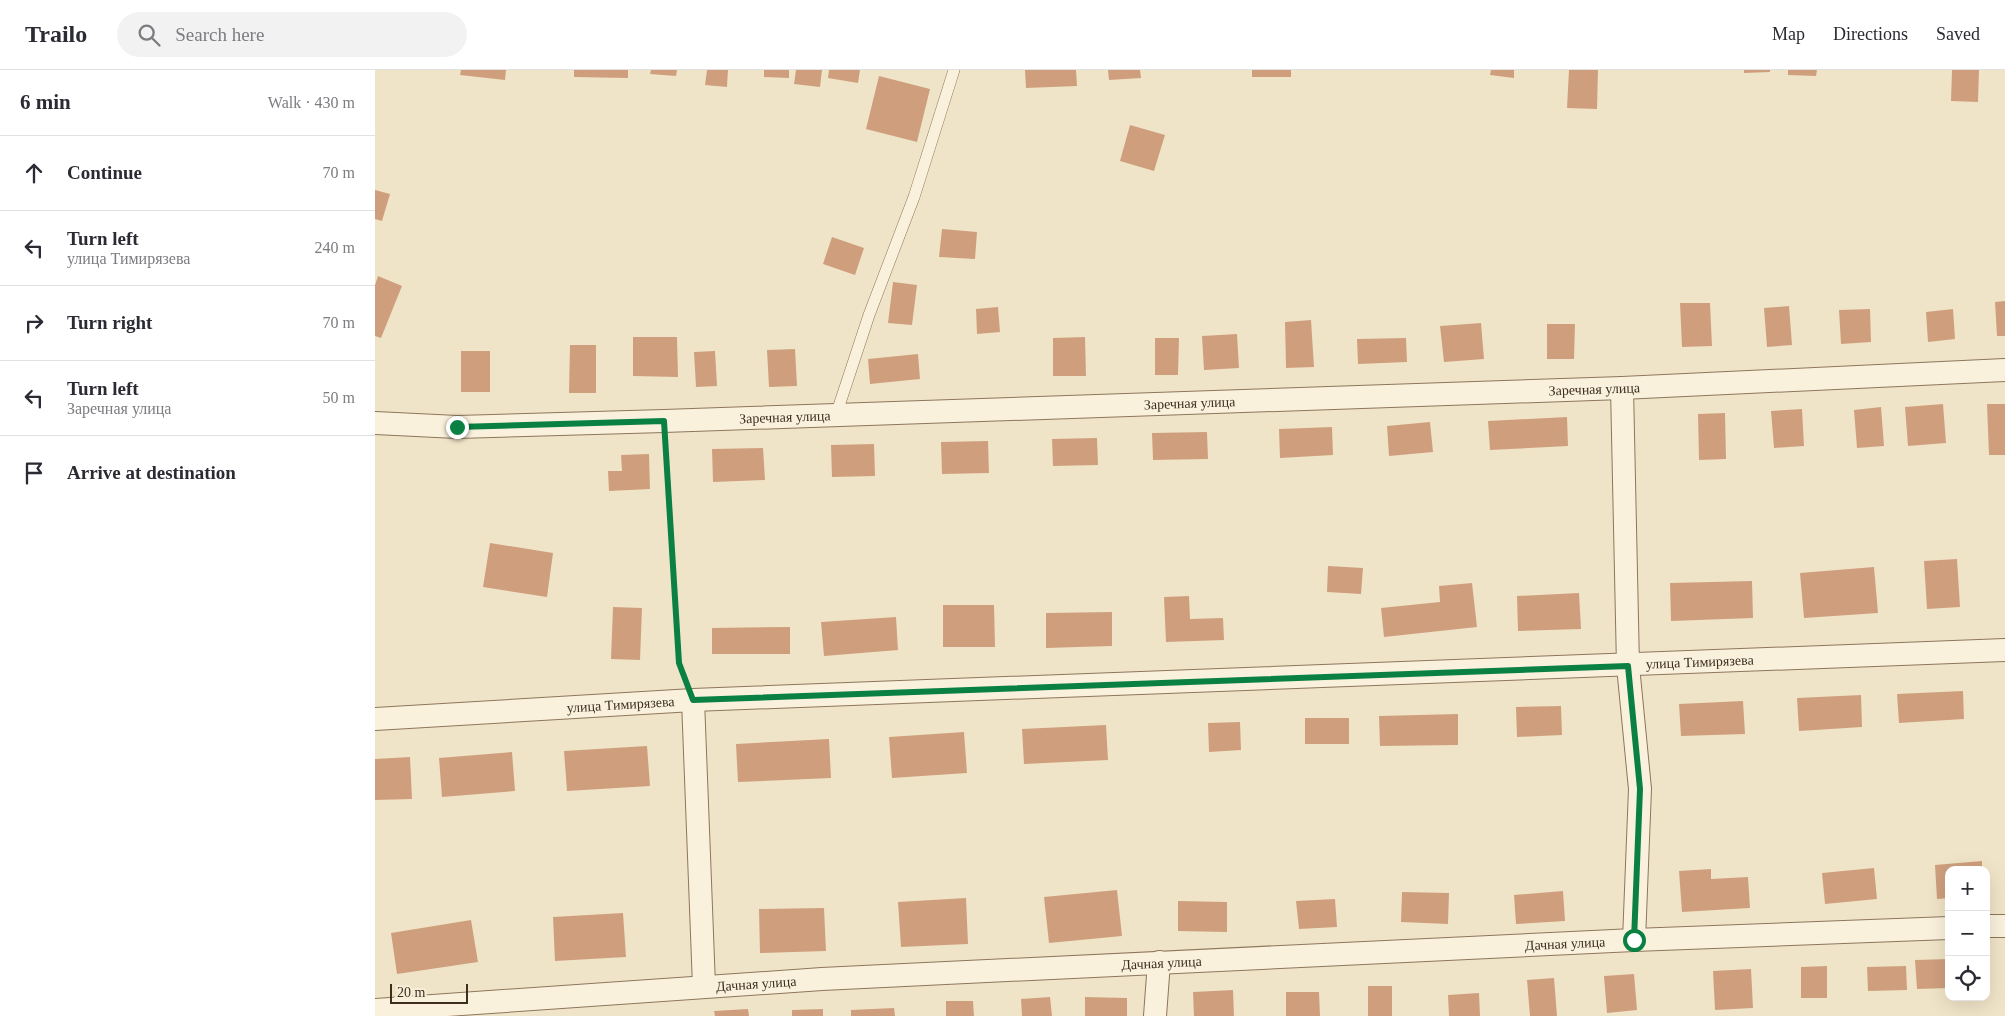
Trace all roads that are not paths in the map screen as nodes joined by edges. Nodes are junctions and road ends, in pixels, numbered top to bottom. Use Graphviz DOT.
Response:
graph roads {
  1 [pos="954,70"];
  2 [pos="2005,370"];
  3 [pos="1622,388"];
  4 [pos="836,415"];
  5 [pos="375,423"];
  6 [pos="2005,650"];
  7 [pos="1628,666"];
  8 [pos="693,700"];
  9 [pos="375,719"];
  10 [pos="1990,926"];
  11 [pos="2005,926"];
  12 [pos="1945,928"];
  13 [pos="1634,940"];
  14 [pos="1159,962"];
  15 [pos="704,986"];
  16 [pos="375,1010"];
  17 [pos="1155,1016"];
  1 -- 4 [label="lane"];
  2 -- 3 [label="street, Заречная улица"];
  3 -- 4 [label="street, Заречная улица"];
  3 -- 7 [label="street"];
  4 -- 5 [label="street, Заречная улица"];
  6 -- 7 [label="street, улица Тимирязева"];
  7 -- 8 [label="street, улица Тимирязева"];
  7 -- 13 [label="street"];
  8 -- 9 [label="street, улица Тимирязева"];
  8 -- 15 [label="street"];
  10 -- 11 [label="street"];
  12 -- 13 [label="street, Дачная улица"];
  13 -- 14 [label="street, Дачная улица"];
  14 -- 15 [label="street, Дачная улица"];
  14 -- 17 [label="street"];
  15 -- 16 [label="street, Дачная улица"];
}
